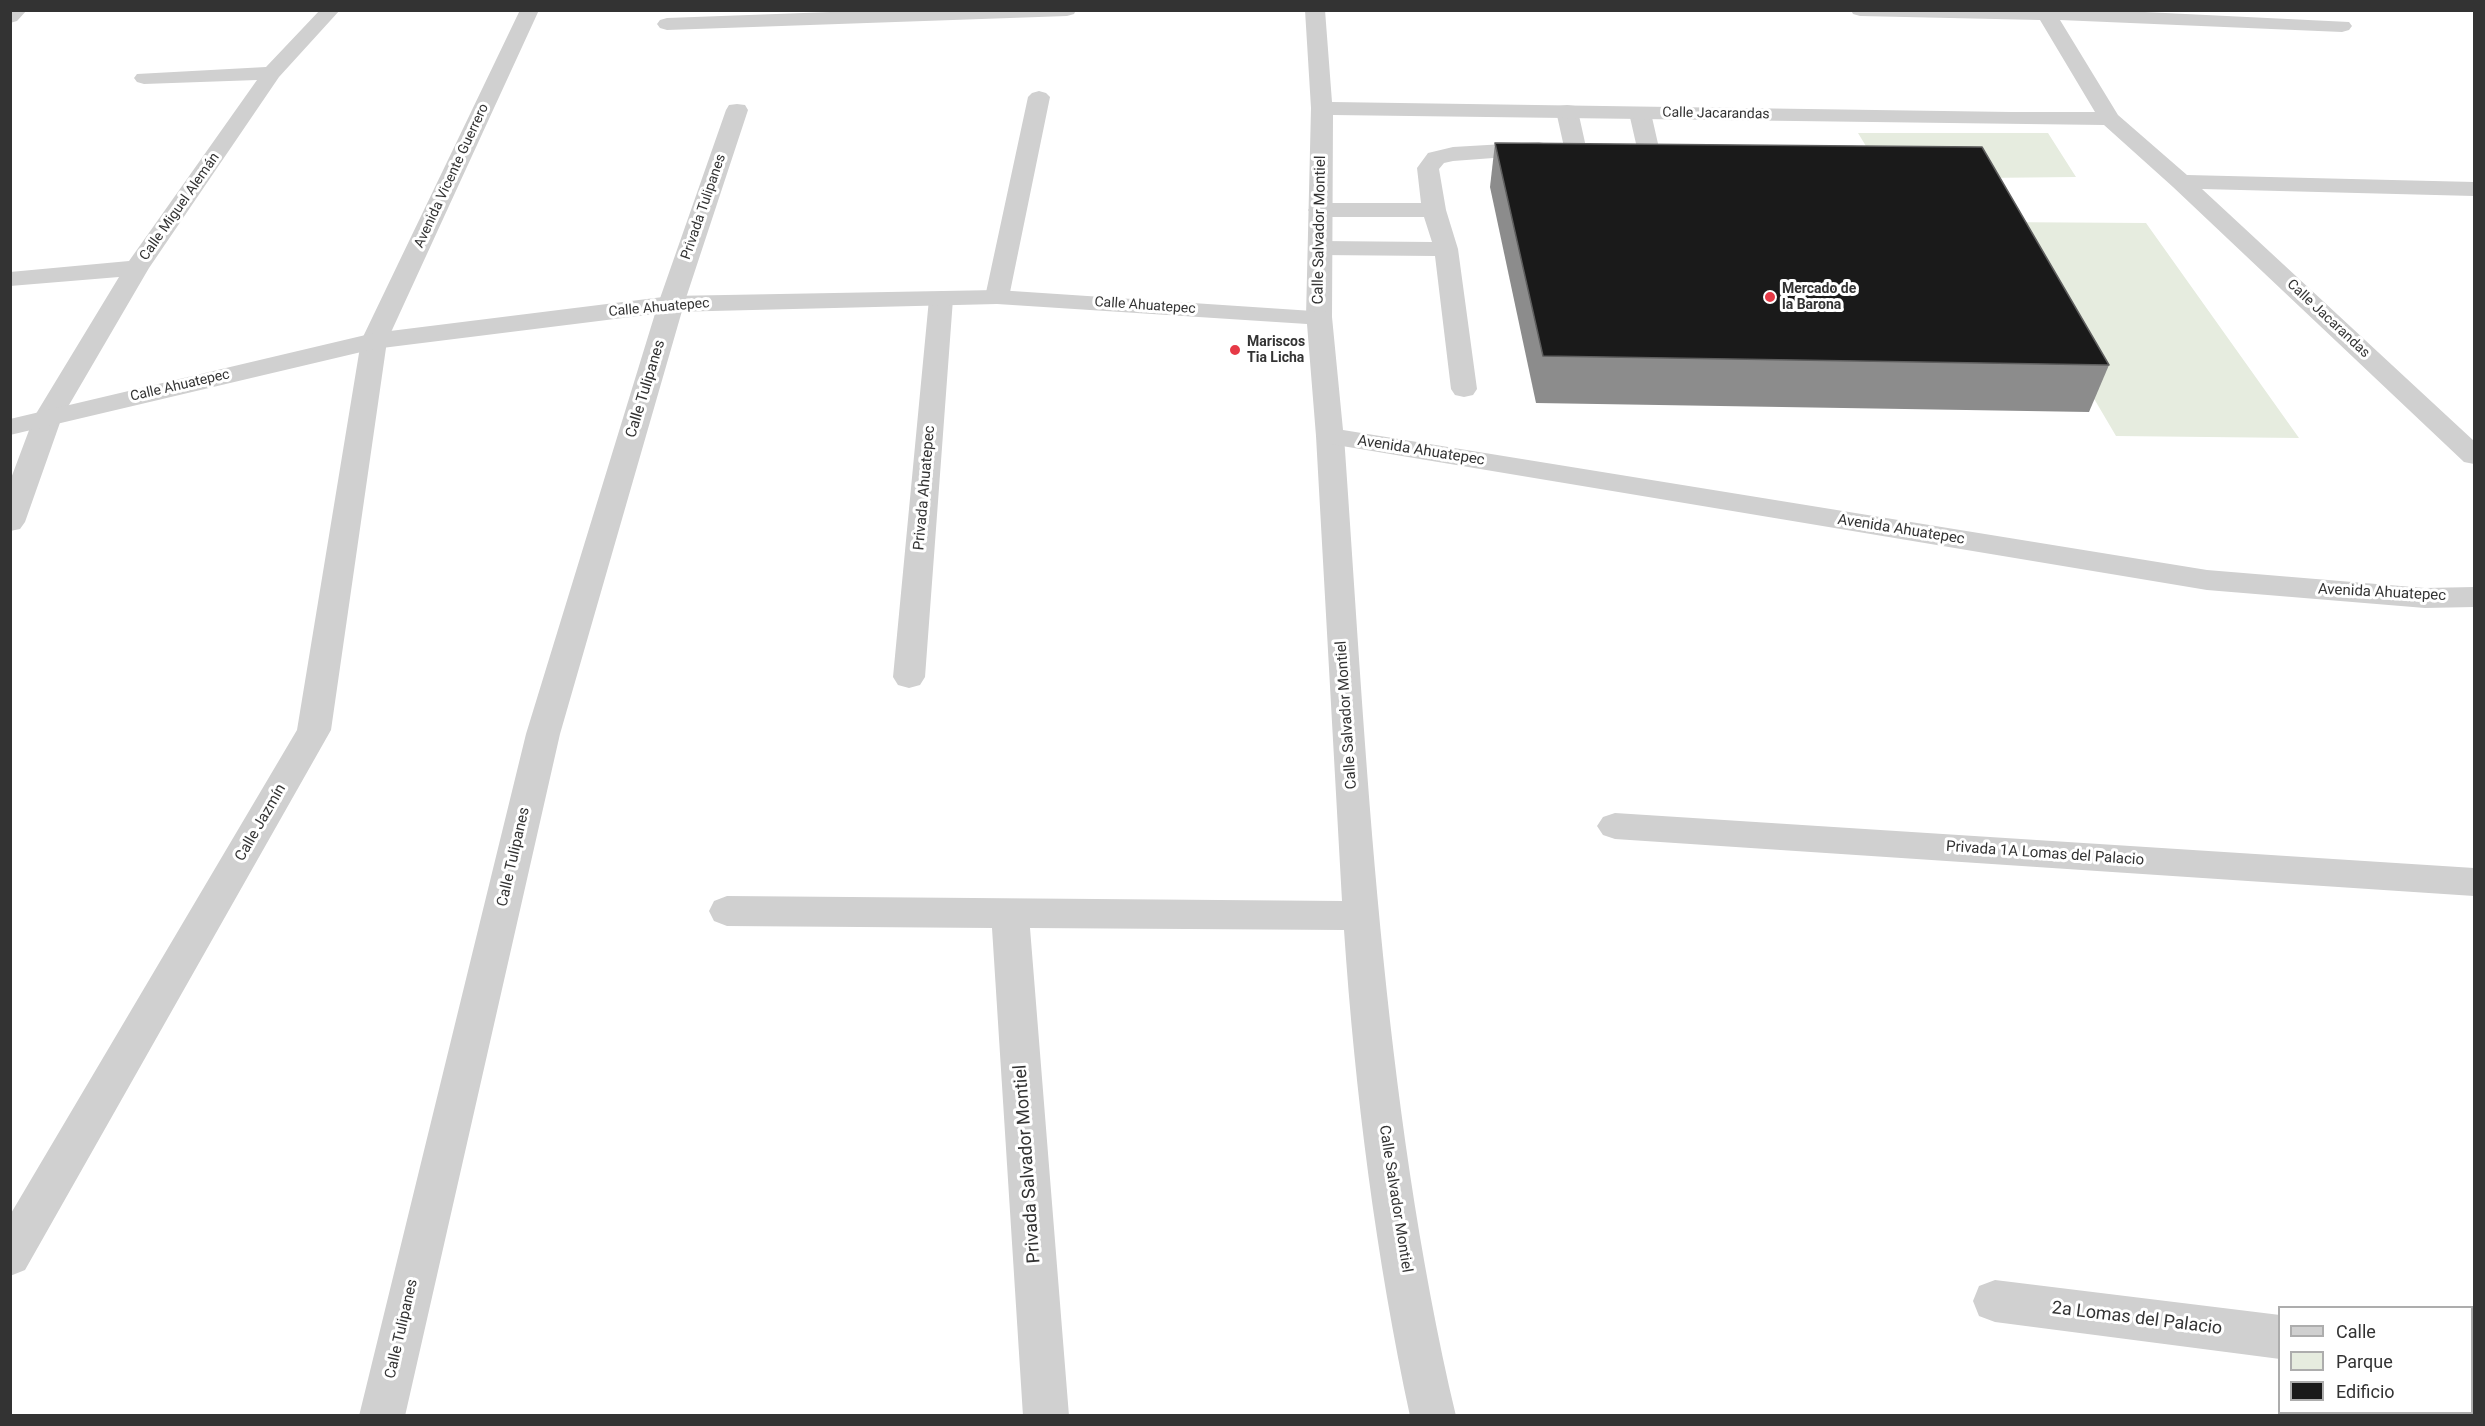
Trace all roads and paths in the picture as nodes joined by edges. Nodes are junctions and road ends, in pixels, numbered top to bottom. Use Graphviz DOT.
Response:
graph roads {
  1 [pos="18,10"];
  2 [pos="331,10"];
  3 [pos="530,10"];
  4 [pos="1066,10"];
  5 [pos="1315,10"];
  6 [pos="1860,10"];
  7 [pos="2015,12"];
  8 [pos="2046,14"];
  9 [pos="10,17"];
  10 [pos="667,24"];
  11 [pos="2342,26"];
  12 [pos="272,73"];
  13 [pos="144,78"];
  14 [pos="1039,97"];
  15 [pos="1322,108"];
  16 [pos="737,110"];
  17 [pos="1567,111"];
  18 [pos="1640,112"];
  19 [pos="2110,119"];
  20 [pos="1671,149"];
  21 [pos="2181,182"];
  22 [pos="2475,189"];
  23 [pos="1320,210"];
  24 [pos="1434,210"];
  25 [pos="1320,248"];
  26 [pos="1446,249"];
  27 [pos="137,268"];
  28 [pos="10,279"];
  29 [pos="997,297"];
  30 [pos="941,299"];
  31 [pos="671,304"];
  32 [pos="1319,317"];
  33 [pos="374,341"];
  34 [pos="1464,389"];
  35 [pos="48,417"];
  36 [pos="10,427"];
  37 [pos="1330,436"];
  38 [pos="2475,456"];
  39 [pos="10,522"];
  40 [pos="2475,597"];
  41 [pos="909,677"];
  42 [pos="1615,826"];
  43 [pos="2475,882"];
  44 [pos="727,911"];
  45 [pos="1010,913"];
  46 [pos="1360,916"];
  47 [pos="10,1256"];
  48 [pos="1995,1301"];
  49 [pos="2278,1337"];
  50 [pos="382,1416"];
  51 [pos="1046,1416"];
  52 [pos="1433,1416"];
  1 -- 9 [label="street"];
  2 -- 12 [label="street, Calle Miguel Alemán"];
  3 -- 33 [label="street, Avenida Vicente Guerrero"];
  4 -- 10 [label="street"];
  5 -- 15 [label="street, Calle Salvador Montiel"];
  6 -- 7 [label="street"];
  7 -- 8 [label="street"];
  8 -- 11 [label="street"];
  8 -- 19 [label="street, Calle Jacarandas"];
  12 -- 13 [label="street"];
  12 -- 27 [label="street, Calle Miguel Alemán"];
  14 -- 29 [label="street"];
  15 -- 17 [label="street, Calle Jacarandas"];
  15 -- 23 [label="street, Calle Salvador Montiel"];
  16 -- 31 [label="street, Privada Tulipanes"];
  17 -- 18 [label="street, Calle Jacarandas"];
  17 -- 24 [label="street"];
  18 -- 19 [label="street, Calle Jacarandas"];
  18 -- 20 [label="street"];
  19 -- 21 [label="street, Calle Jacarandas"];
  21 -- 22 [label="street"];
  21 -- 38 [label="street, Calle Jacarandas"];
  23 -- 24 [label="street"];
  23 -- 25 [label="street, Calle Salvador Montiel"];
  24 -- 26 [label="street"];
  25 -- 26 [label="street"];
  25 -- 32 [label="street, Calle Salvador Montiel"];
  26 -- 34 [label="street"];
  27 -- 28 [label="street"];
  27 -- 35 [label="street, Calle Miguel Alemán"];
  29 -- 30 [label="street, Calle Ahuatepec"];
  29 -- 32 [label="street, Calle Ahuatepec"];
  30 -- 31 [label="street, Calle Ahuatepec"];
  30 -- 41 [label="street, Privada Ahuatepec"];
  31 -- 33 [label="street, Calle Ahuatepec"];
  31 -- 50 [label="street, Calle Tulipanes"];
  32 -- 37 [label="street, Calle Salvador Montiel"];
  33 -- 35 [label="street, Calle Ahuatepec"];
  33 -- 47 [label="street, Calle Jazmín"];
  35 -- 36 [label="street, Calle Ahuatepec"];
  35 -- 39 [label="street, Calle Miguel Alemán"];
  37 -- 40 [label="street, Avenida Ahuatepec"];
  37 -- 46 [label="street, Calle Salvador Montiel"];
  42 -- 43 [label="street, Privada 1A Lomas del Palacio"];
  44 -- 45 [label="street"];
  45 -- 46 [label="street"];
  45 -- 51 [label="street, Privada Salvador Montiel"];
  46 -- 52 [label="street, Calle Salvador Montiel"];
  48 -- 49 [label="street, 2a Lomas del Palacio"];
}
